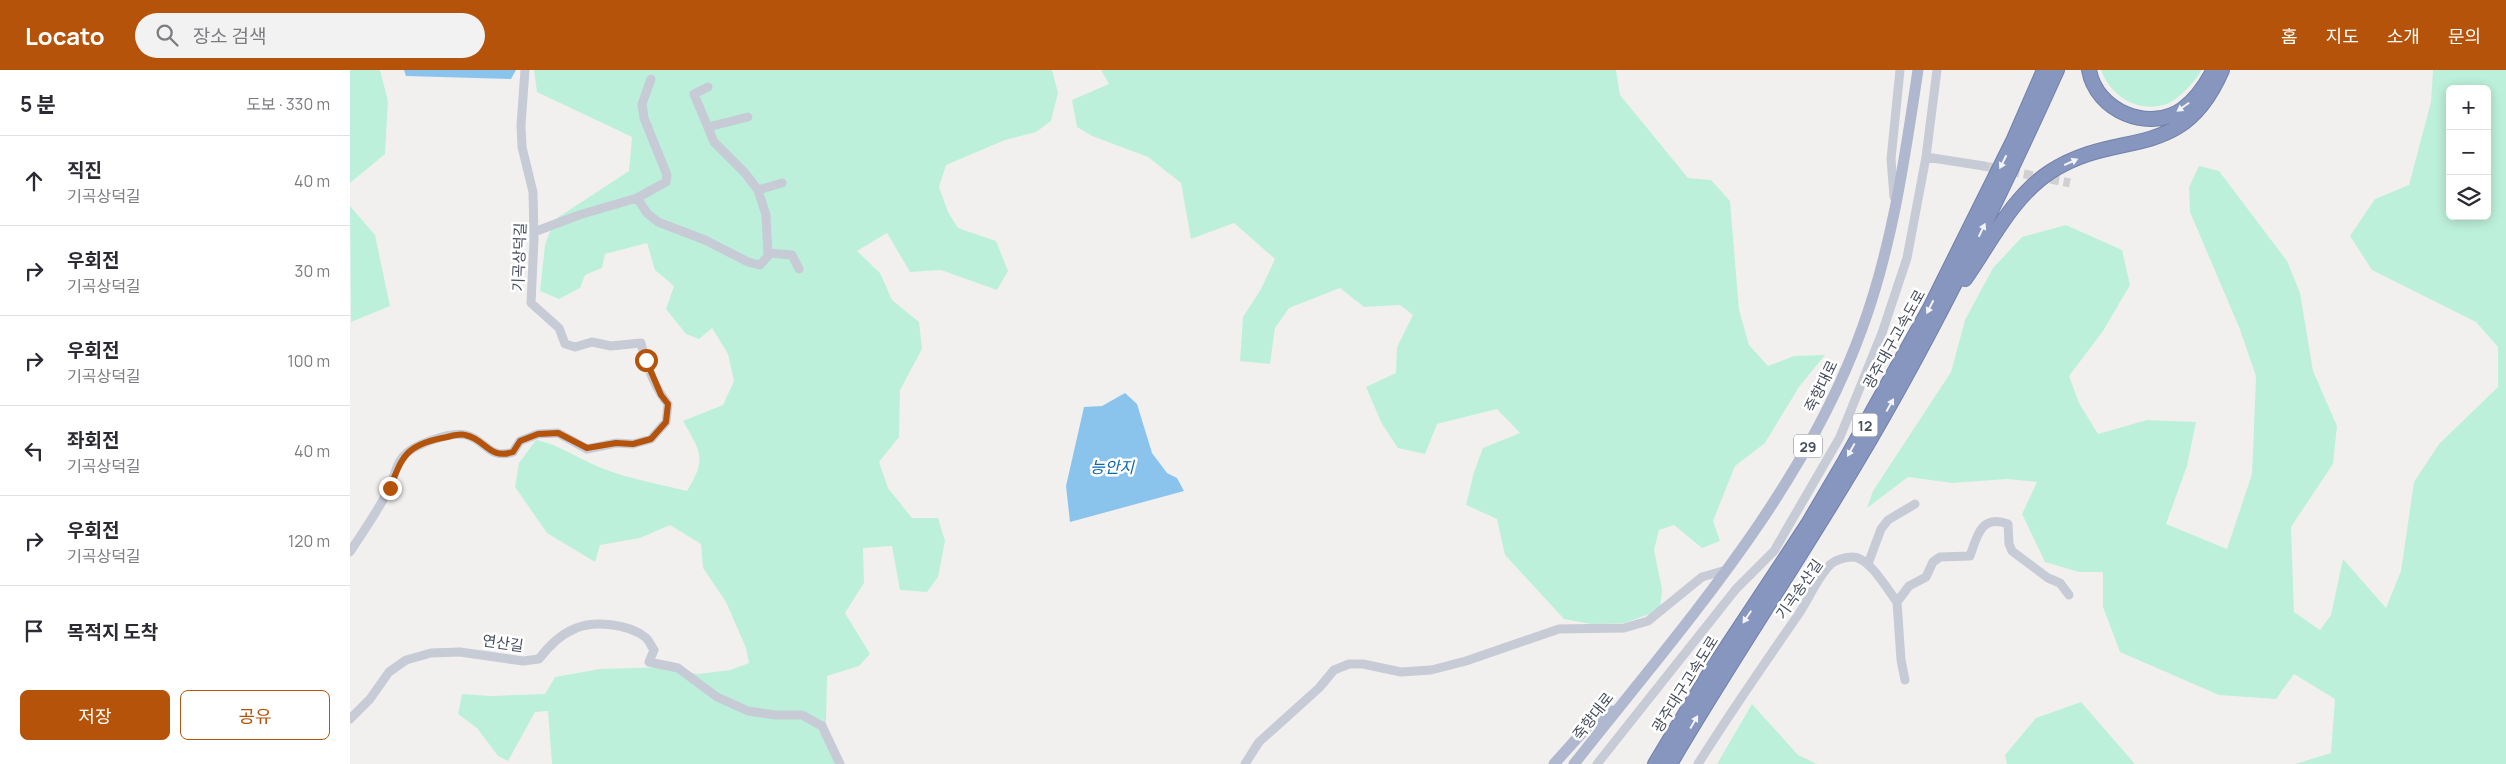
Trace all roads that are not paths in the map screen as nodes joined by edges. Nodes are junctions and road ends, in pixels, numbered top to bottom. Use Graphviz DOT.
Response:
graph roads {
  1 [pos="525,70"];
  2 [pos="1900,70"];
  3 [pos="1918,70"];
  4 [pos="1937,70"];
  5 [pos="2035,70"];
  6 [pos="2044,70"];
  7 [pos="2056,70"];
  8 [pos="2089,70"];
  9 [pos="2213,70"];
  10 [pos="2222,70"];
  11 [pos="651,79"];
  12 [pos="708,86"];
  13 [pos="748,117"];
  14 [pos="708,127"];
  15 [pos="2014,139"];
  16 [pos="1926,157"];
  17 [pos="1984,166"];
  18 [pos="782,183"];
  19 [pos="758,190"];
  20 [pos="637,198"];
  21 [pos="1895,209"];
  22 [pos="534,232"];
  23 [pos="768,253"];
  24 [pos="799,269"];
  25 [pos="1939,316"];
  26 [pos="1915,504"];
  27 [pos="350,552"];
  28 [pos="1868,564"];
  29 [pos="1726,570"];
  30 [pos="2069,594"];
  31 [pos="1897,602"];
  32 [pos="1905,680"];
  33 [pos="1620,706"];
  34 [pos="350,719"];
  35 [pos="1576,763"];
  36 [pos="840,764"];
  37 [pos="1245,764"];
  38 [pos="1554,764"];
  39 [pos="1597,764"];
  40 [pos="1656,764"];
  41 [pos="1670,764"];
  42 [pos="1698,764"];
  1 -- 22 [label="street, 기곡상덕길"];
  2 -- 21 [label="street"];
  3 -- 21 [label="main road, 죽향대로 / 29"];
  4 -- 16 [label="street"];
  5 -- 15 [label="highway"];
  6 -- 15 [label="highway, 광주대구고속도로 / 12"];
  25 -- 7 [label="highway, 광주대구고속도로 / 12, one-way"];
  9 -- 8 [label="highway, one-way"];
  25 -- 10 [label="highway, one-way"];
  11 -- 20 [label="street"];
  12 -- 14 [label="street"];
  13 -- 14 [label="street"];
  14 -- 19 [label="street"];
  15 -- 40 [label="highway, 광주대구고속도로 / 12, one-way"];
  16 -- 17 [label="street"];
  16 -- 39 [label="street"];
  18 -- 19 [label="street"];
  19 -- 23 [label="street"];
  20 -- 22 [label="street"];
  20 -- 23 [label="street"];
  21 -- 29 [label="main road, 죽향대로 / 29"];
  22 -- 27 [label="street, 기곡상덕길"];
  23 -- 24 [label="street"];
  41 -- 25 [label="highway, 광주대구고속도로 / 12, one-way"];
  26 -- 28 [label="street"];
  28 -- 31 [label="street"];
  28 -- 42 [label="street, 기곡송산길"];
  29 -- 33 [label="main road, 죽향대로 / 29"];
  29 -- 37 [label="street"];
  30 -- 31 [label="street"];
  31 -- 32 [label="street"];
  33 -- 35 [label="main road, 죽향대로 / 29"];
  33 -- 38 [label="main road"];
  34 -- 36 [label="street, 연산길"];
}
